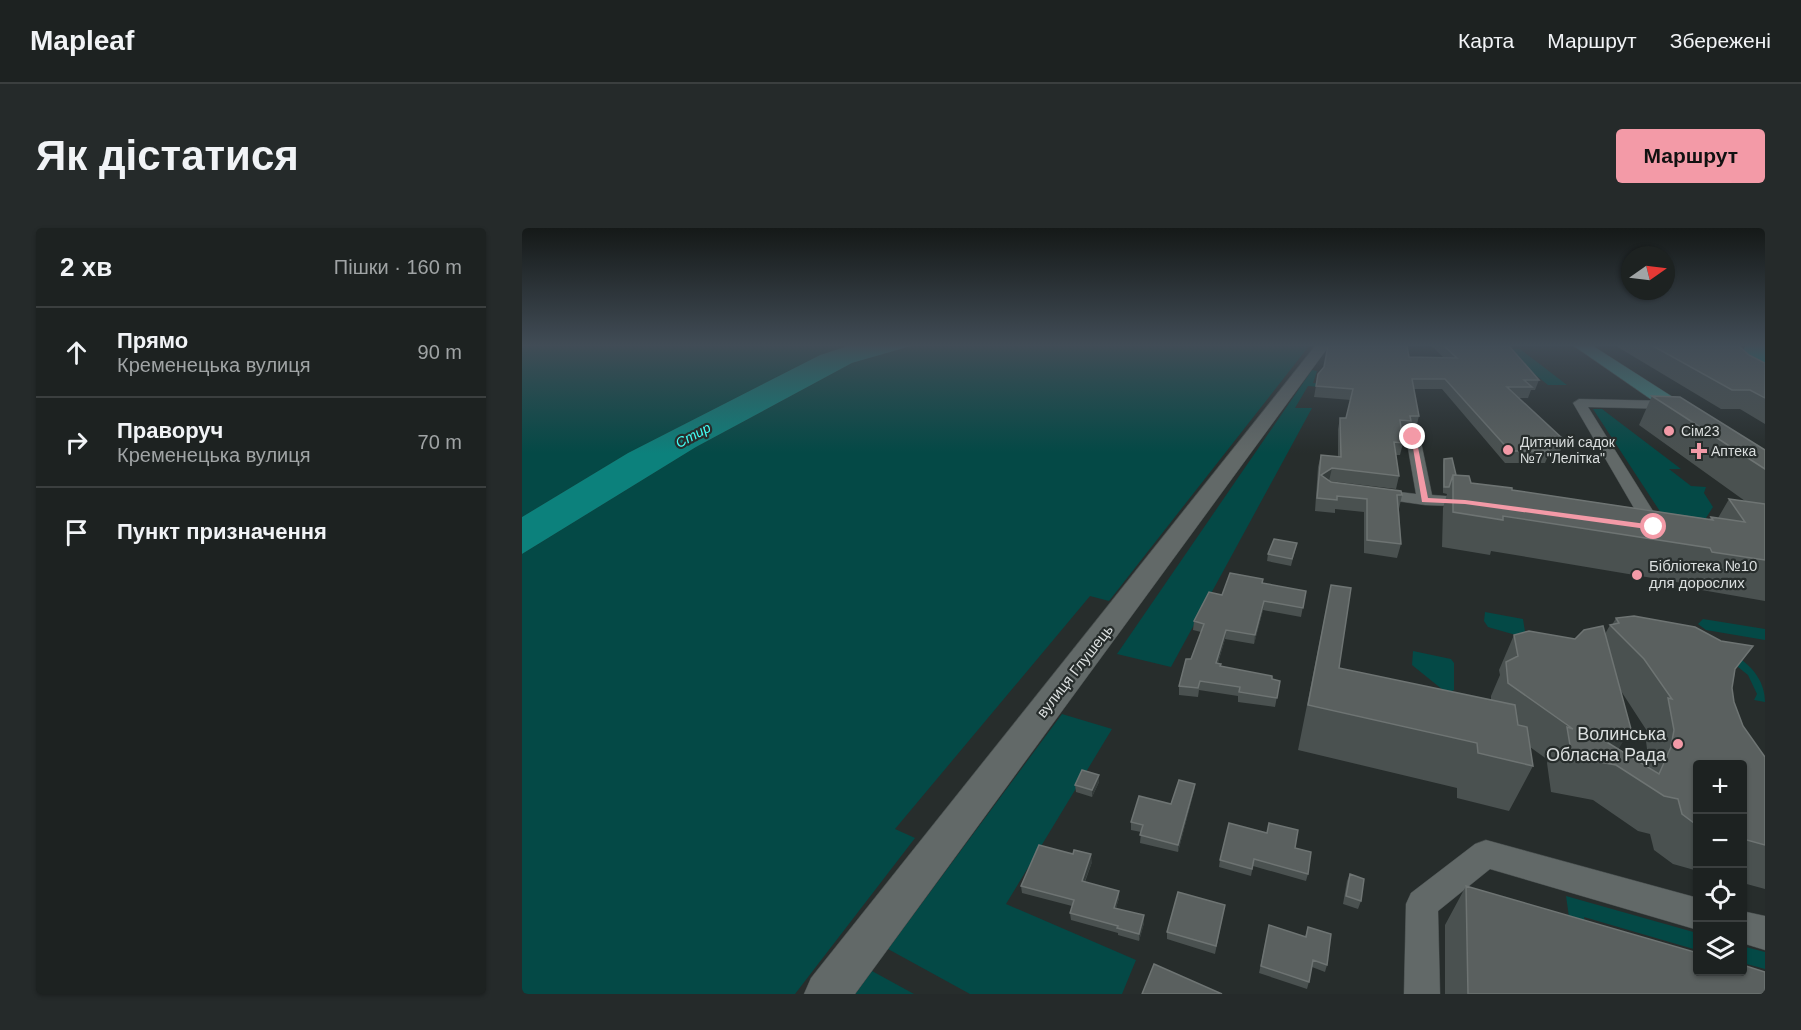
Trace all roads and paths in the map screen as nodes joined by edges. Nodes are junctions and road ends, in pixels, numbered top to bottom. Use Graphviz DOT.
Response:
graph roads {
  1 [pos="1295,382"];
  2 [pos="1636,382"];
  3 [pos="1671,405"];
  4 [pos="1413,437"];
  5 [pos="1765,467"];
  6 [pos="1361,492"];
  7 [pos="1425,500"];
  8 [pos="1488,505"];
  9 [pos="1631,524"];
  10 [pos="1693,913"];
  11 [pos="1747,928"];
  12 [pos="1765,933"];
  13 [pos="827,994"];
  14 [pos="1422,994"];
  1 -- 13 [label="street, вулиця Глушець"];
  2 -- 3 [label="main road"];
  3 -- 5 [label="main road"];
  3 -- 9 [label="street"];
  4 -- 7 [label="street"];
  6 -- 7 [label="street"];
  7 -- 8 [label="street"];
  10 -- 14 [label="street"];
  11 -- 12 [label="street"];
}
